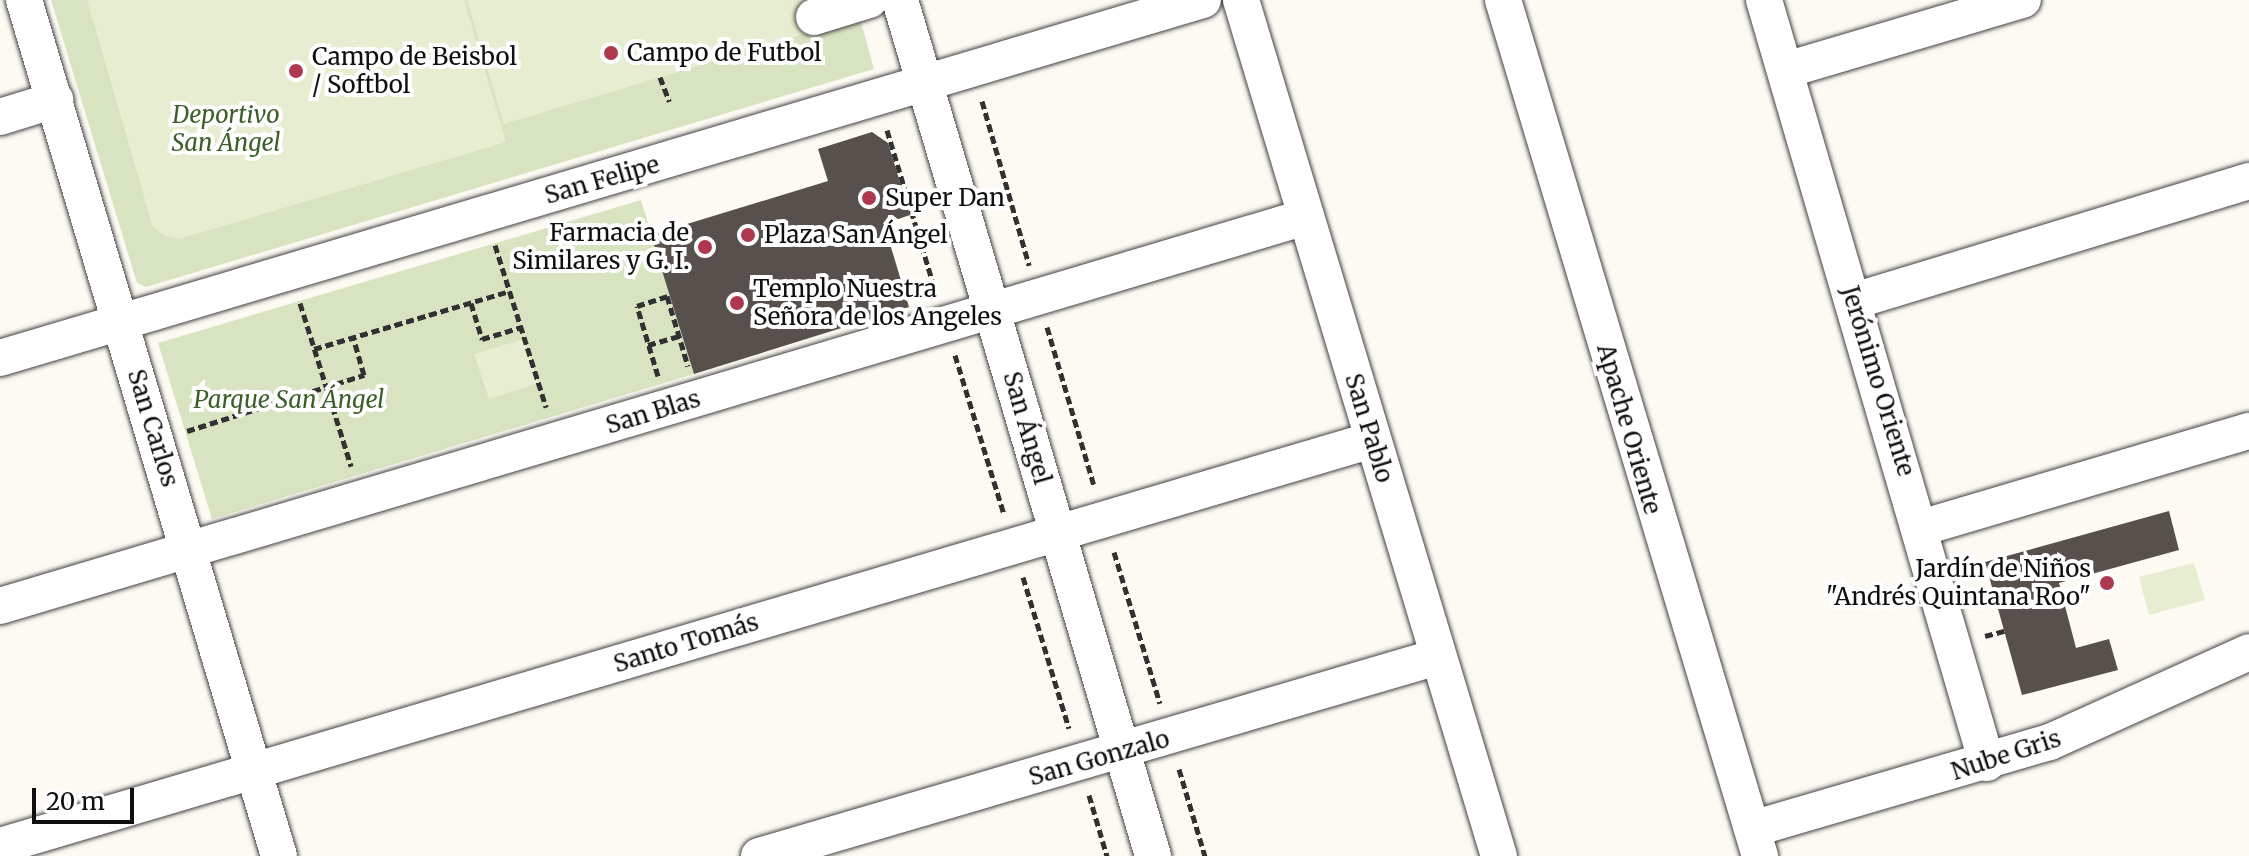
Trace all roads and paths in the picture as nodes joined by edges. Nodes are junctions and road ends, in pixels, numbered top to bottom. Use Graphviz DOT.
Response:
graph roads {
  1 [pos="24,0"];
  2 [pos="869,0"];
  3 [pos="900,0"];
  4 [pos="1203,0"];
  5 [pos="1241,0"];
  6 [pos="1503,0"];
  7 [pos="1764,0"];
  8 [pos="2023,0"];
  9 [pos="814,17"];
  10 [pos="1786,70"];
  11 [pos="660,77"];
  12 [pos="925,84"];
  13 [pos="980,96"];
  14 [pos="55,100"];
  15 [pos="669,101"];
  16 [pos="0,117"];
  17 [pos="870,129"];
  18 [pos="2249,181"];
  19 [pos="1306,217"];
  20 [pos="509,236"];
  21 [pos="494,240"];
  22 [pos="479,245"];
  23 [pos="1030,271"];
  24 [pos="510,291"];
  25 [pos="314,294"];
  26 [pos="299,298"];
  27 [pos="1854,301"];
  28 [pos="284,303"];
  29 [pos="471,303"];
  30 [pos="992,310"];
  31 [pos="942,314"];
  32 [pos="1045,318"];
  33 [pos="121,321"];
  34 [pos="522,327"];
  35 [pos="679,336"];
  36 [pos="353,337"];
  37 [pos="648,345"];
  38 [pos="314,349"];
  39 [pos="0,358"];
  40 [pos="692,378"];
  41 [pos="326,387"];
  42 [pos="661,387"];
  43 [pos="178,418"];
  44 [pos="550,421"];
  45 [pos="2249,431"];
  46 [pos="182,433"];
  47 [pos="1372,440"];
  48 [pos="187,448"];
  49 [pos="355,480"];
  50 [pos="1095,491"];
  51 [pos="1921,528"];
  52 [pos="1057,531"];
  53 [pos="1111,539"];
  54 [pos="1013,545"];
  55 [pos="190,550"];
  56 [pos="0,606"];
  57 [pos="2249,652"];
  58 [pos="1437,657"];
  59 [pos="1165,719"];
  60 [pos="1122,751"];
  61 [pos="1176,757"];
  62 [pos="1079,763"];
  63 [pos="1987,763"];
  64 [pos="254,772"];
  65 [pos="1756,843"];
  66 [pos="0,846"];
  67 [pos="279,856"];
  68 [pos="759,856"];
  69 [pos="1107,856"];
  70 [pos="1153,856"];
  71 [pos="1205,856"];
  72 [pos="1499,856"];
  1 -- 14 [label="street, San Carlos"];
  2 -- 9 [label="street"];
  3 -- 12 [label="street, San Ángel"];
  4 -- 12 [label="street, San Felipe"];
  5 -- 19 [label="street, San Pablo"];
  6 -- 65 [label="street, Apache Oriente"];
  7 -- 10 [label="street, Jerónimo Oriente"];
  8 -- 10 [label="street"];
  10 -- 27 [label="street, Jerónimo Oriente"];
  11 -- 15 [label="path"];
  12 -- 30 [label="street, San Ángel"];
  12 -- 33 [label="street, San Felipe"];
  13 -- 23 [label="path"];
  14 -- 16 [label="street"];
  14 -- 33 [label="street, San Carlos"];
  17 -- 31 [label="path"];
  18 -- 27 [label="street"];
  19 -- 30 [label="street, San Blas"];
  19 -- 47 [label="street, San Pablo"];
  20 -- 21 [label="path"];
  21 -- 22 [label="path"];
  21 -- 24 [label="path"];
  24 -- 29 [label="path"];
  24 -- 34 [label="path"];
  25 -- 26 [label="path"];
  26 -- 28 [label="path"];
  26 -- 38 [label="path"];
  27 -- 51 [label="street, Jerónimo Oriente"];
  29 -- 34 [label="path"];
  29 -- 36 [label="path"];
  30 -- 31 [label="street, San Blas"];
  30 -- 52 [label="street, San Ángel"];
  31 -- 54 [label="path"];
  31 -- 55 [label="street, San Blas"];
  32 -- 50 [label="path"];
  33 -- 39 [label="street, San Felipe"];
  33 -- 55 [label="street, San Carlos"];
  34 -- 44 [label="path"];
  35 -- 37 [label="path"];
  35 -- 37 [label="path"];
  35 -- 40 [label="path"];
  36 -- 38 [label="path"];
  36 -- 41 [label="path"];
  37 -- 42 [label="path"];
  38 -- 41 [label="path"];
  41 -- 46 [label="path"];
  41 -- 49 [label="path"];
  43 -- 46 [label="path"];
  45 -- 51 [label="street"];
  46 -- 48 [label="path"];
  47 -- 52 [label="street, Santo Tomás"];
  47 -- 58 [label="street, San Pablo"];
  51 -- 63 [label="street, Jerónimo Oriente"];
  52 -- 54 [label="street, Santo Tomás"];
  52 -- 60 [label="street, San Ángel"];
  53 -- 59 [label="path"];
  54 -- 62 [label="path"];
  54 -- 64 [label="street, Santo Tomás"];
  55 -- 56 [label="street, San Blas"];
  55 -- 64 [label="street, San Carlos"];
  57 -- 63 [label="street, Nube Gris"];
  58 -- 60 [label="street, San Gonzalo"];
  58 -- 72 [label="street, San Pablo"];
  60 -- 62 [label="street, San Gonzalo"];
  60 -- 70 [label="street, San Ángel"];
  61 -- 71 [label="path"];
  62 -- 68 [label="street, San Gonzalo"];
  62 -- 69 [label="path"];
  63 -- 65 [label="street, Nube Gris"];
  64 -- 66 [label="street, Santo Tomás"];
  64 -- 67 [label="street, San Carlos"];
}
